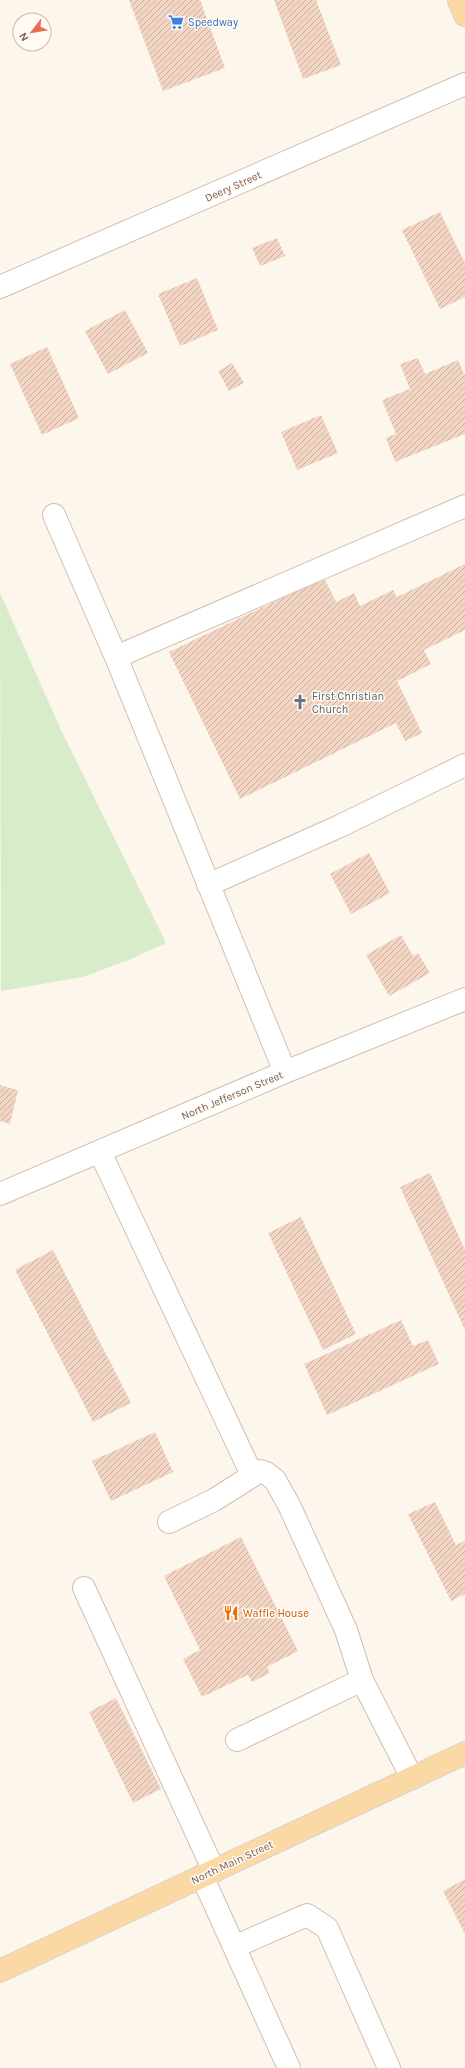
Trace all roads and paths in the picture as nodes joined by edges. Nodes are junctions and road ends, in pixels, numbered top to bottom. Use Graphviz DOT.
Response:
graph roads {
  1 [pos="459,0"];
  2 [pos="465,15"];
  3 [pos="465,84"];
  4 [pos="0,288"];
  5 [pos="465,506"];
  6 [pos="54,515"];
  7 [pos="116,657"];
  8 [pos="465,765"];
  9 [pos="208,885"];
  10 [pos="465,999"];
  11 [pos="285,1072"];
  12 [pos="100,1152"];
  13 [pos="0,1194"];
  14 [pos="252,1475"];
  15 [pos="169,1522"];
  16 [pos="84,1588"];
  17 [pos="362,1680"];
  18 [pos="237,1740"];
  19 [pos="465,1753"];
  20 [pos="412,1778"];
  21 [pos="208,1873"];
  22 [pos="234,1947"];
  23 [pos="0,1971"];
  24 [pos="289,2068"];
  25 [pos="389,2068"];
  1 -- 2 [label="main road"];
  3 -- 4 [label="street, Deery Street"];
  5 -- 7 [label="street"];
  6 -- 7 [label="street"];
  7 -- 9 [label="street"];
  8 -- 9 [label="street"];
  9 -- 11 [label="street"];
  10 -- 11 [label="street, North Jefferson Street"];
  11 -- 12 [label="street, North Jefferson Street"];
  12 -- 13 [label="street, North Jefferson Street"];
  12 -- 14 [label="street"];
  14 -- 15 [label="street"];
  14 -- 17 [label="street"];
  16 -- 21 [label="street"];
  17 -- 18 [label="street"];
  17 -- 20 [label="street"];
  19 -- 20 [label="main road, North Main Street"];
  20 -- 21 [label="main road, North Main Street"];
  21 -- 22 [label="street"];
  21 -- 23 [label="main road, North Main Street"];
  22 -- 24 [label="street"];
  22 -- 25 [label="street"];
}
